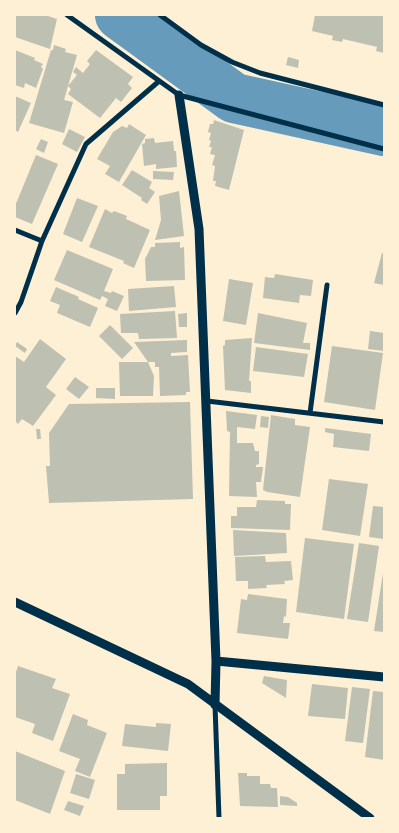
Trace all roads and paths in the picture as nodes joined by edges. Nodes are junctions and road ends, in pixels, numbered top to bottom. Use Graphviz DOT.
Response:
graph roads {
  1 [pos="67,15"];
  2 [pos="160,15"];
  3 [pos="158,82"];
  4 [pos="179,96"];
  5 [pos="384,105"];
  6 [pos="384,149"];
  7 [pos="15,230"];
  8 [pos="42,241"];
  9 [pos="327,285"];
  10 [pos="15,313"];
  11 [pos="206,401"];
  12 [pos="310,413"];
  13 [pos="384,422"];
  14 [pos="15,602"];
  15 [pos="216,661"];
  16 [pos="384,677"];
  17 [pos="215,705"];
  18 [pos="219,818"];
  19 [pos="370,818"];
  1 -- 3 [label="street"];
  2 -- 5 [label="street"];
  3 -- 4 [label="street"];
  3 -- 8 [label="street"];
  4 -- 6 [label="street"];
  4 -- 11 [label="street"];
  7 -- 8 [label="street"];
  8 -- 10 [label="street"];
  9 -- 12 [label="street"];
  11 -- 12 [label="street"];
  11 -- 15 [label="street"];
  12 -- 13 [label="street"];
  14 -- 17 [label="street"];
  15 -- 16 [label="street"];
  15 -- 17 [label="street"];
  17 -- 18 [label="street"];
  17 -- 19 [label="street"];
}
